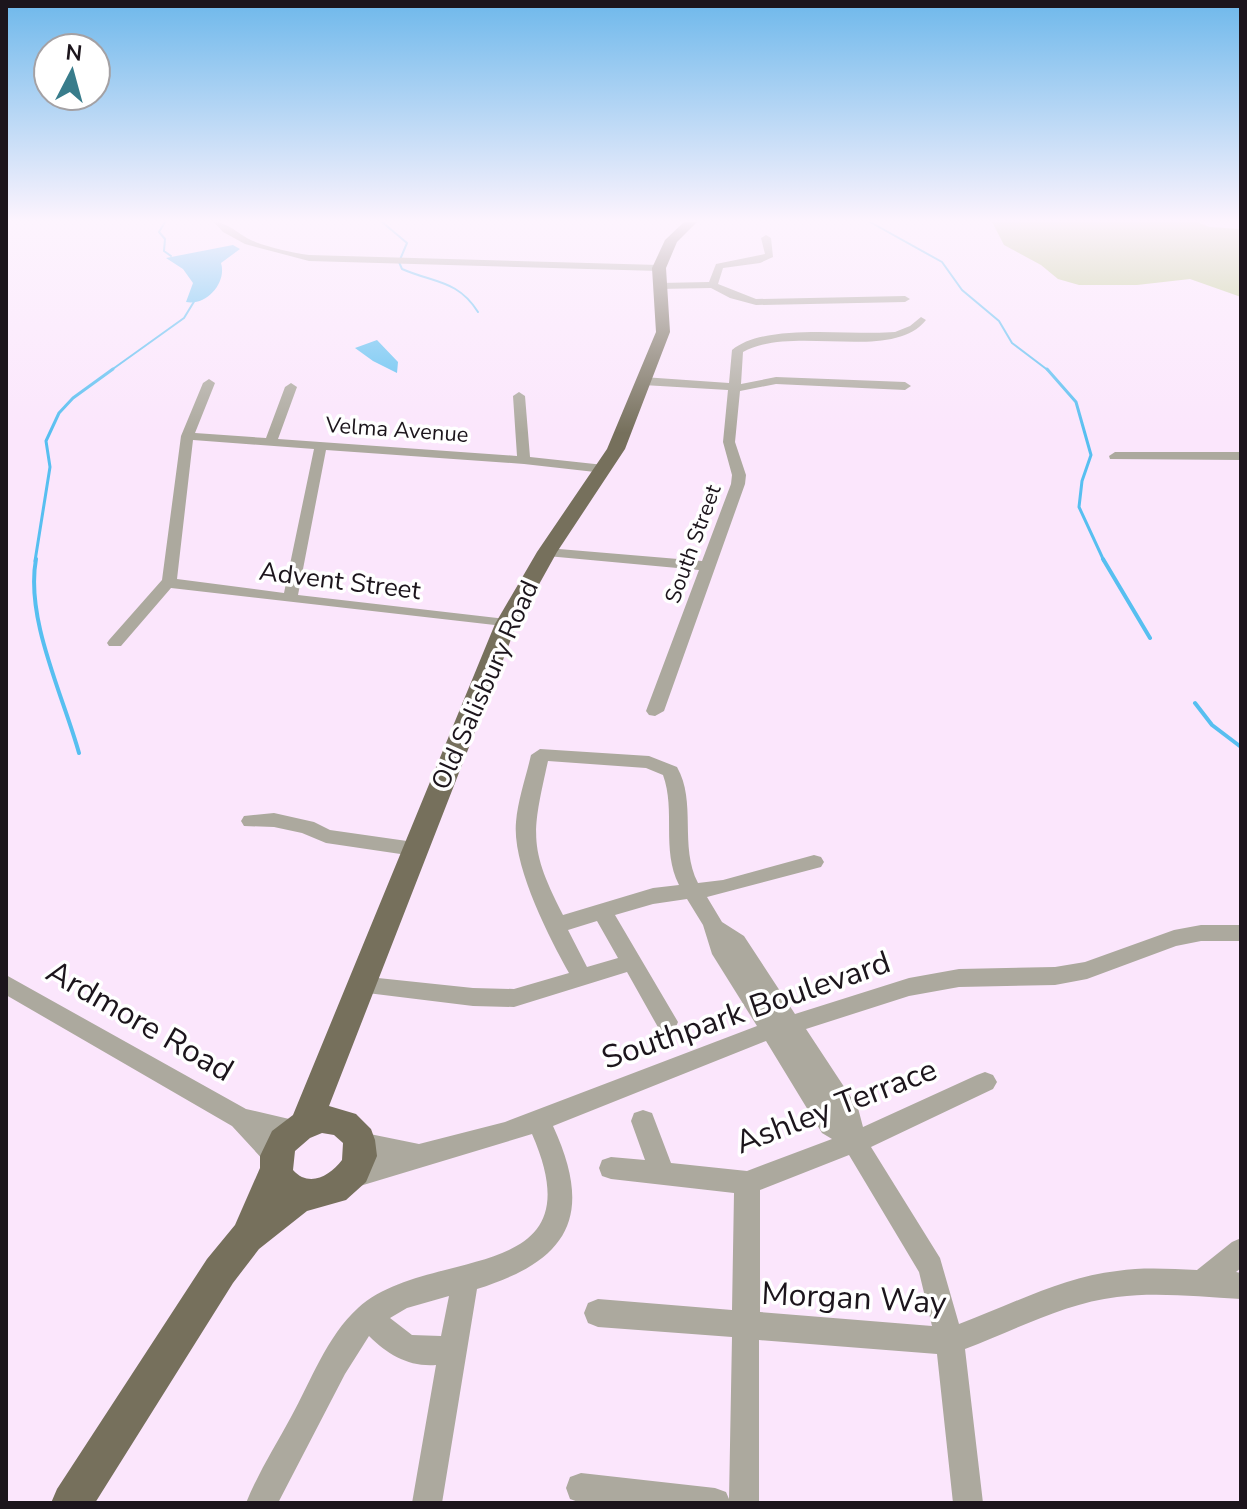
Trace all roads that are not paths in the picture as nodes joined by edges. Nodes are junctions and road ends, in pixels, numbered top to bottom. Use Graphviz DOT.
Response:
graph roads {
  1 [pos="660,292"];
  2 [pos="727,292"];
  3 [pos="905,299"];
  4 [pos="921,320"];
  5 [pos="855,321"];
  6 [pos="871,344"];
  7 [pos="643,381"];
  8 [pos="209,383"];
  9 [pos="905,386"];
  10 [pos="291,387"];
  11 [pos="734,388"];
  12 [pos="519,396"];
  13 [pos="187,436"];
  14 [pos="271,441"];
  15 [pos="321,444"];
  16 [pos="1115,456"];
  17 [pos="1241,456"];
  18 [pos="524,460"];
  19 [pos="604,469"];
  20 [pos="547,552"];
  21 [pos="709,566"];
  22 [pos="169,581"];
  23 [pos="290,599"];
  24 [pos="506,624"];
  25 [pos="115,643"];
  26 [pos="655,711"];
  27 [pos="251,821"];
  28 [pos="414,849"];
  29 [pos="814,862"];
  30 [pos="695,893"];
  31 [pos="602,911"];
  32 [pos="557,925"];
  33 [pos="1241,933"];
  34 [pos="632,962"];
  35 [pos="582,977"];
  36 [pos="6,984"];
  37 [pos="359,985"];
  38 [pos="667,1022"];
  39 [pos="781,1027"];
  40 [pos="985,1082"];
  41 [pos="539,1121"];
  42 [pos="643,1121"];
  43 [pos="297,1140"];
  44 [pos="854,1142"];
  45 [pos="360,1143"];
  46 [pos="419,1155"];
  47 [pos="611,1168"];
  48 [pos="662,1174"];
  49 [pos="350,1177"];
  50 [pos="747,1183"];
  51 [pos="301,1195"];
  52 [pos="247,1237"];
  53 [pos="1241,1251"];
  54 [pos="465,1279"];
  55 [pos="1201,1284"];
  56 [pos="1241,1286"];
  57 [pos="598,1313"];
  58 [pos="370,1317"];
  59 [pos="745,1326"];
  60 [pos="950,1341"];
  61 [pos="453,1348"];
  62 [pos="581,1488"];
  63 [pos="71,1503"];
  64 [pos="261,1503"];
  65 [pos="427,1503"];
  66 [pos="715,1503"];
  67 [pos="744,1503"];
  68 [pos="968,1503"];
  1 -- 7 [label="main road, Old Salisbury Road"];
  2 -- 3 [label="street"];
  4 -- 6 [label="street"];
  5 -- 6 [label="street"];
  6 -- 11 [label="street, South Street"];
  7 -- 11 [label="street"];
  7 -- 19 [label="main road, Old Salisbury Road"];
  8 -- 13 [label="street"];
  9 -- 11 [label="street"];
  10 -- 14 [label="street"];
  11 -- 21 [label="street, South Street"];
  12 -- 18 [label="street"];
  13 -- 14 [label="street, Velma Avenue"];
  13 -- 22 [label="street"];
  14 -- 15 [label="street, Velma Avenue"];
  15 -- 18 [label="street, Velma Avenue"];
  15 -- 23 [label="street"];
  16 -- 17 [label="street"];
  18 -- 19 [label="street, Velma Avenue"];
  19 -- 20 [label="main road, Old Salisbury Road"];
  20 -- 21 [label="street"];
  20 -- 24 [label="main road, Old Salisbury Road"];
  21 -- 26 [label="street, South Street"];
  22 -- 23 [label="street, Advent Street"];
  22 -- 25 [label="street"];
  23 -- 24 [label="street, Advent Street"];
  24 -- 28 [label="main road, Old Salisbury Road"];
  27 -- 28 [label="street"];
  28 -- 37 [label="main road, Old Salisbury Road"];
  29 -- 30 [label="street"];
  30 -- 31 [label="street"];
  30 -- 32 [label="street"];
  30 -- 39 [label="street"];
  31 -- 32 [label="street"];
  31 -- 34 [label="street"];
  32 -- 35 [label="street"];
  33 -- 39 [label="street, Southpark Boulevard"];
  34 -- 35 [label="street"];
  34 -- 38 [label="street"];
  35 -- 37 [label="street"];
  36 -- 43 [label="street, Ardmore Road"];
  37 -- 43 [label="main road, Old Salisbury Road"];
  39 -- 41 [label="street, Southpark Boulevard"];
  39 -- 44 [label="street"];
  40 -- 44 [label="street, Ashley Terrace"];
  41 -- 46 [label="street, Southpark Boulevard"];
  41 -- 54 [label="street"];
  42 -- 48 [label="street"];
  43 -- 45 [label="main road"];
  43 -- 51 [label="main road"];
  43 -- 52 [label="main road, Old Salisbury Road"];
  44 -- 50 [label="street, Ashley Terrace"];
  44 -- 60 [label="street"];
  45 -- 46 [label="street, Southpark Boulevard"];
  45 -- 49 [label="main road"];
  46 -- 49 [label="street, Southpark Boulevard"];
  47 -- 48 [label="street, Ashley Terrace"];
  48 -- 50 [label="street, Ashley Terrace"];
  49 -- 51 [label="main road, Old Salisbury Road"];
  50 -- 59 [label="street"];
  51 -- 52 [label="main road, Old Salisbury Road"];
  52 -- 63 [label="main road, Old Salisbury Road"];
  53 -- 55 [label="street"];
  54 -- 58 [label="street"];
  54 -- 61 [label="street"];
  55 -- 56 [label="street, Morgan Way"];
  55 -- 60 [label="street, Morgan Way"];
  57 -- 59 [label="street, Morgan Way"];
  58 -- 61 [label="street"];
  58 -- 64 [label="street"];
  59 -- 60 [label="street, Morgan Way"];
  59 -- 67 [label="street"];
  60 -- 68 [label="street"];
  61 -- 65 [label="street"];
  62 -- 66 [label="street"];
}
